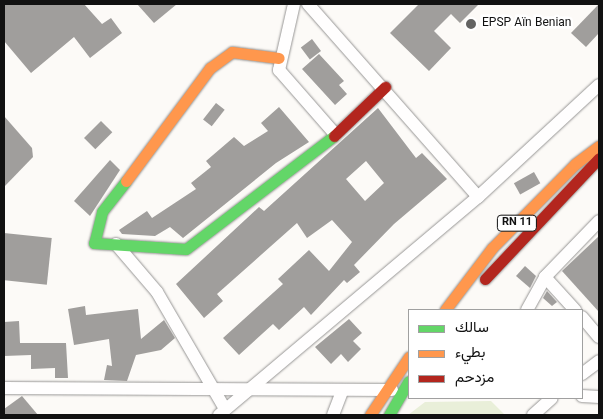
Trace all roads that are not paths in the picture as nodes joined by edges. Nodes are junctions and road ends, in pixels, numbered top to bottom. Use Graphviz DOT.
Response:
graph roads {
  1 [pos="294,4"];
  2 [pos="308,4"];
  3 [pos="279,58"];
  4 [pos="599,85"];
  5 [pos="385,87"];
  6 [pos="336,135"];
  7 [pos="599,146"];
  8 [pos="599,158"];
  9 [pos="478,197"];
  10 [pos="599,221"];
  11 [pos="116,244"];
  12 [pos="545,277"];
  13 [pos="446,309"];
  14 [pos="462,309"];
  15 [pos="529,309"];
  16 [pos="574,309"];
  17 [pos="583,318"];
  18 [pos="599,337"];
  19 [pos="408,358"];
  20 [pos="599,361"];
  21 [pos="583,373"];
  22 [pos="407,387"];
  23 [pos="4,388"];
  24 [pos="214,389"];
  25 [pos="246,389"];
  26 [pos="342,391"];
  27 [pos="383,391"];
  28 [pos="583,396"];
  29 [pos="599,397"];
  30 [pos="551,399"];
  31 [pos="222,412"];
  32 [pos="333,415"];
  33 [pos="370,415"];
  34 [pos="389,415"];
  35 [pos="533,415"];
  1 -- 3 [label="street"];
  2 -- 5 [label="street"];
  3 -- 6 [label="street"];
  3 -- 11 [label="street"];
  4 -- 9 [label="street"];
  5 -- 6 [label="street"];
  5 -- 9 [label="street"];
  6 -- 11 [label="street"];
  7 -- 13 [label="street, RN 11"];
  8 -- 14 [label="street, RN 11"];
  9 -- 25 [label="street"];
  10 -- 12 [label="street"];
  11 -- 24 [label="street"];
  12 -- 15 [label="street"];
  12 -- 16 [label="street"];
  17 -- 18 [label="street"];
  19 -- 27 [label="street"];
  20 -- 21 [label="street"];
  22 -- 27 [label="street"];
  22 -- 34 [label="street"];
  23 -- 24 [label="street"];
  24 -- 25 [label="street"];
  24 -- 31 [label="street"];
  25 -- 26 [label="street"];
  25 -- 31 [label="street"];
  26 -- 27 [label="street"];
  26 -- 32 [label="street"];
  27 -- 33 [label="street"];
  28 -- 29 [label="street"];
  30 -- 35 [label="street"];
}
